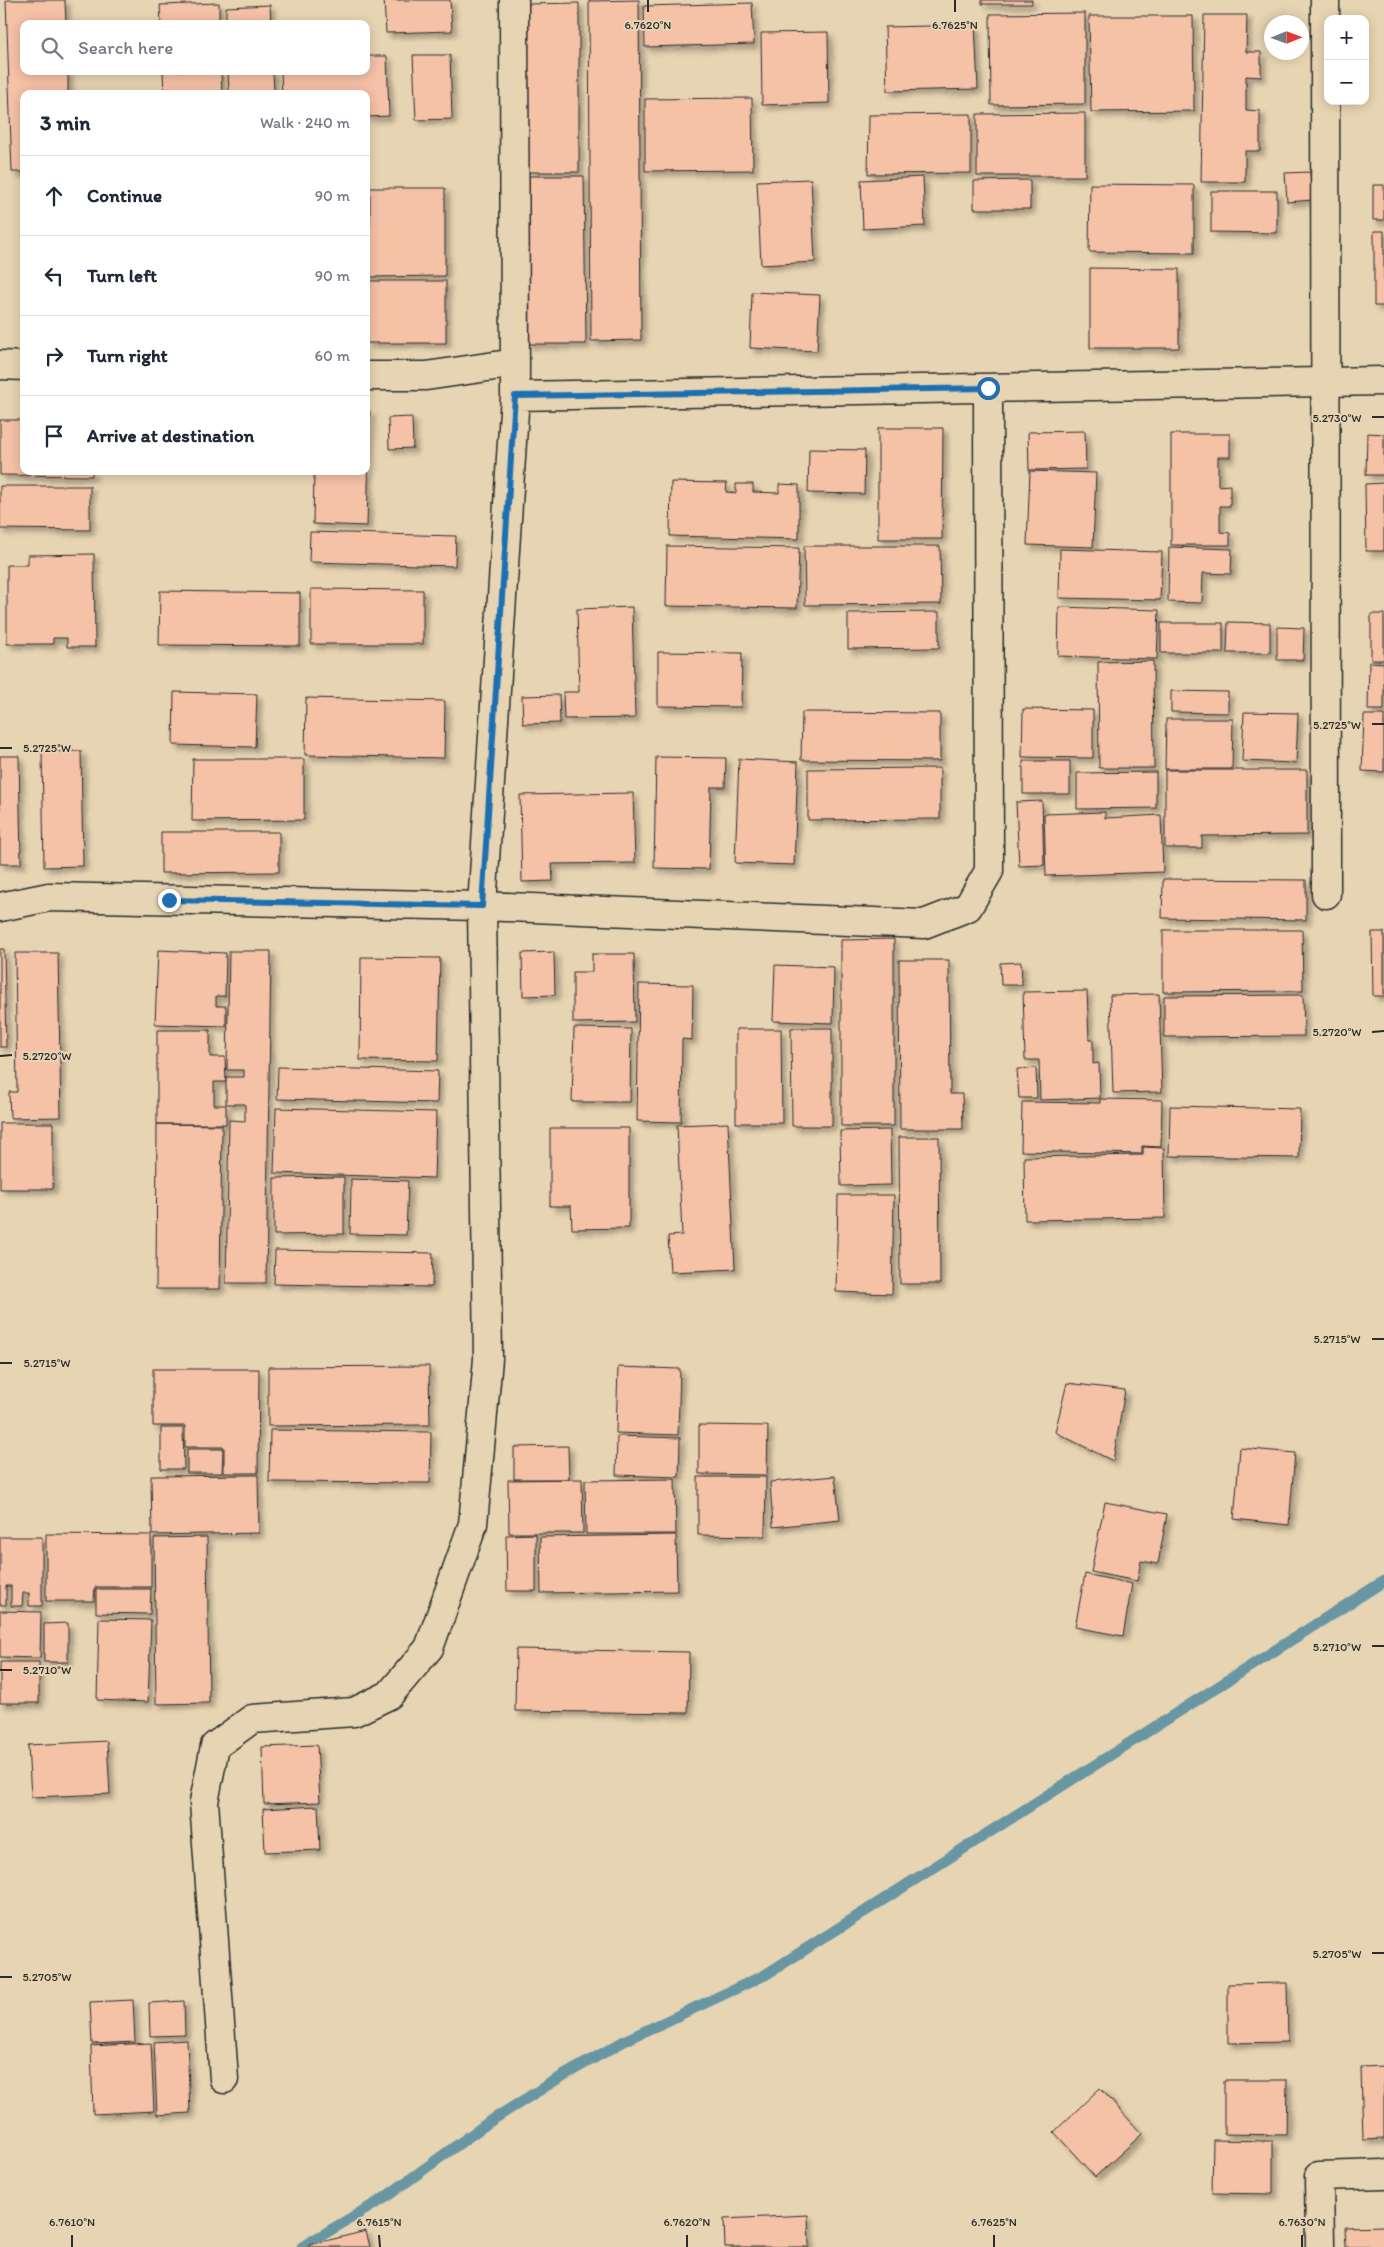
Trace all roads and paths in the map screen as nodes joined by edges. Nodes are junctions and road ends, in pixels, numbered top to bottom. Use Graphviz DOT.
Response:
graph roads {
  1 [pos="514,0"];
  2 [pos="1325,0"];
  3 [pos="515,363"];
  4 [pos="0,365"];
  5 [pos="20,366"];
  6 [pos="370,376"];
  7 [pos="1384,381"];
  8 [pos="1326,382"];
  9 [pos="988,388"];
  10 [pos="515,396"];
  11 [pos="1326,894"];
  12 [pos="482,906"];
  13 [pos="0,907"];
  14 [pos="224,2078"];
  15 [pos="1384,2174"];
  16 [pos="1320,2247"];
  1 -- 3 [label="street"];
  2 -- 8 [label="street"];
  3 -- 6 [label="street"];
  3 -- 10 [label="street"];
  4 -- 5 [label="street"];
  7 -- 8 [label="street"];
  8 -- 9 [label="street"];
  8 -- 11 [label="street"];
  9 -- 10 [label="street"];
  9 -- 12 [label="street"];
  10 -- 12 [label="street"];
  12 -- 13 [label="street"];
  12 -- 14 [label="street"];
  15 -- 16 [label="street"];
}
